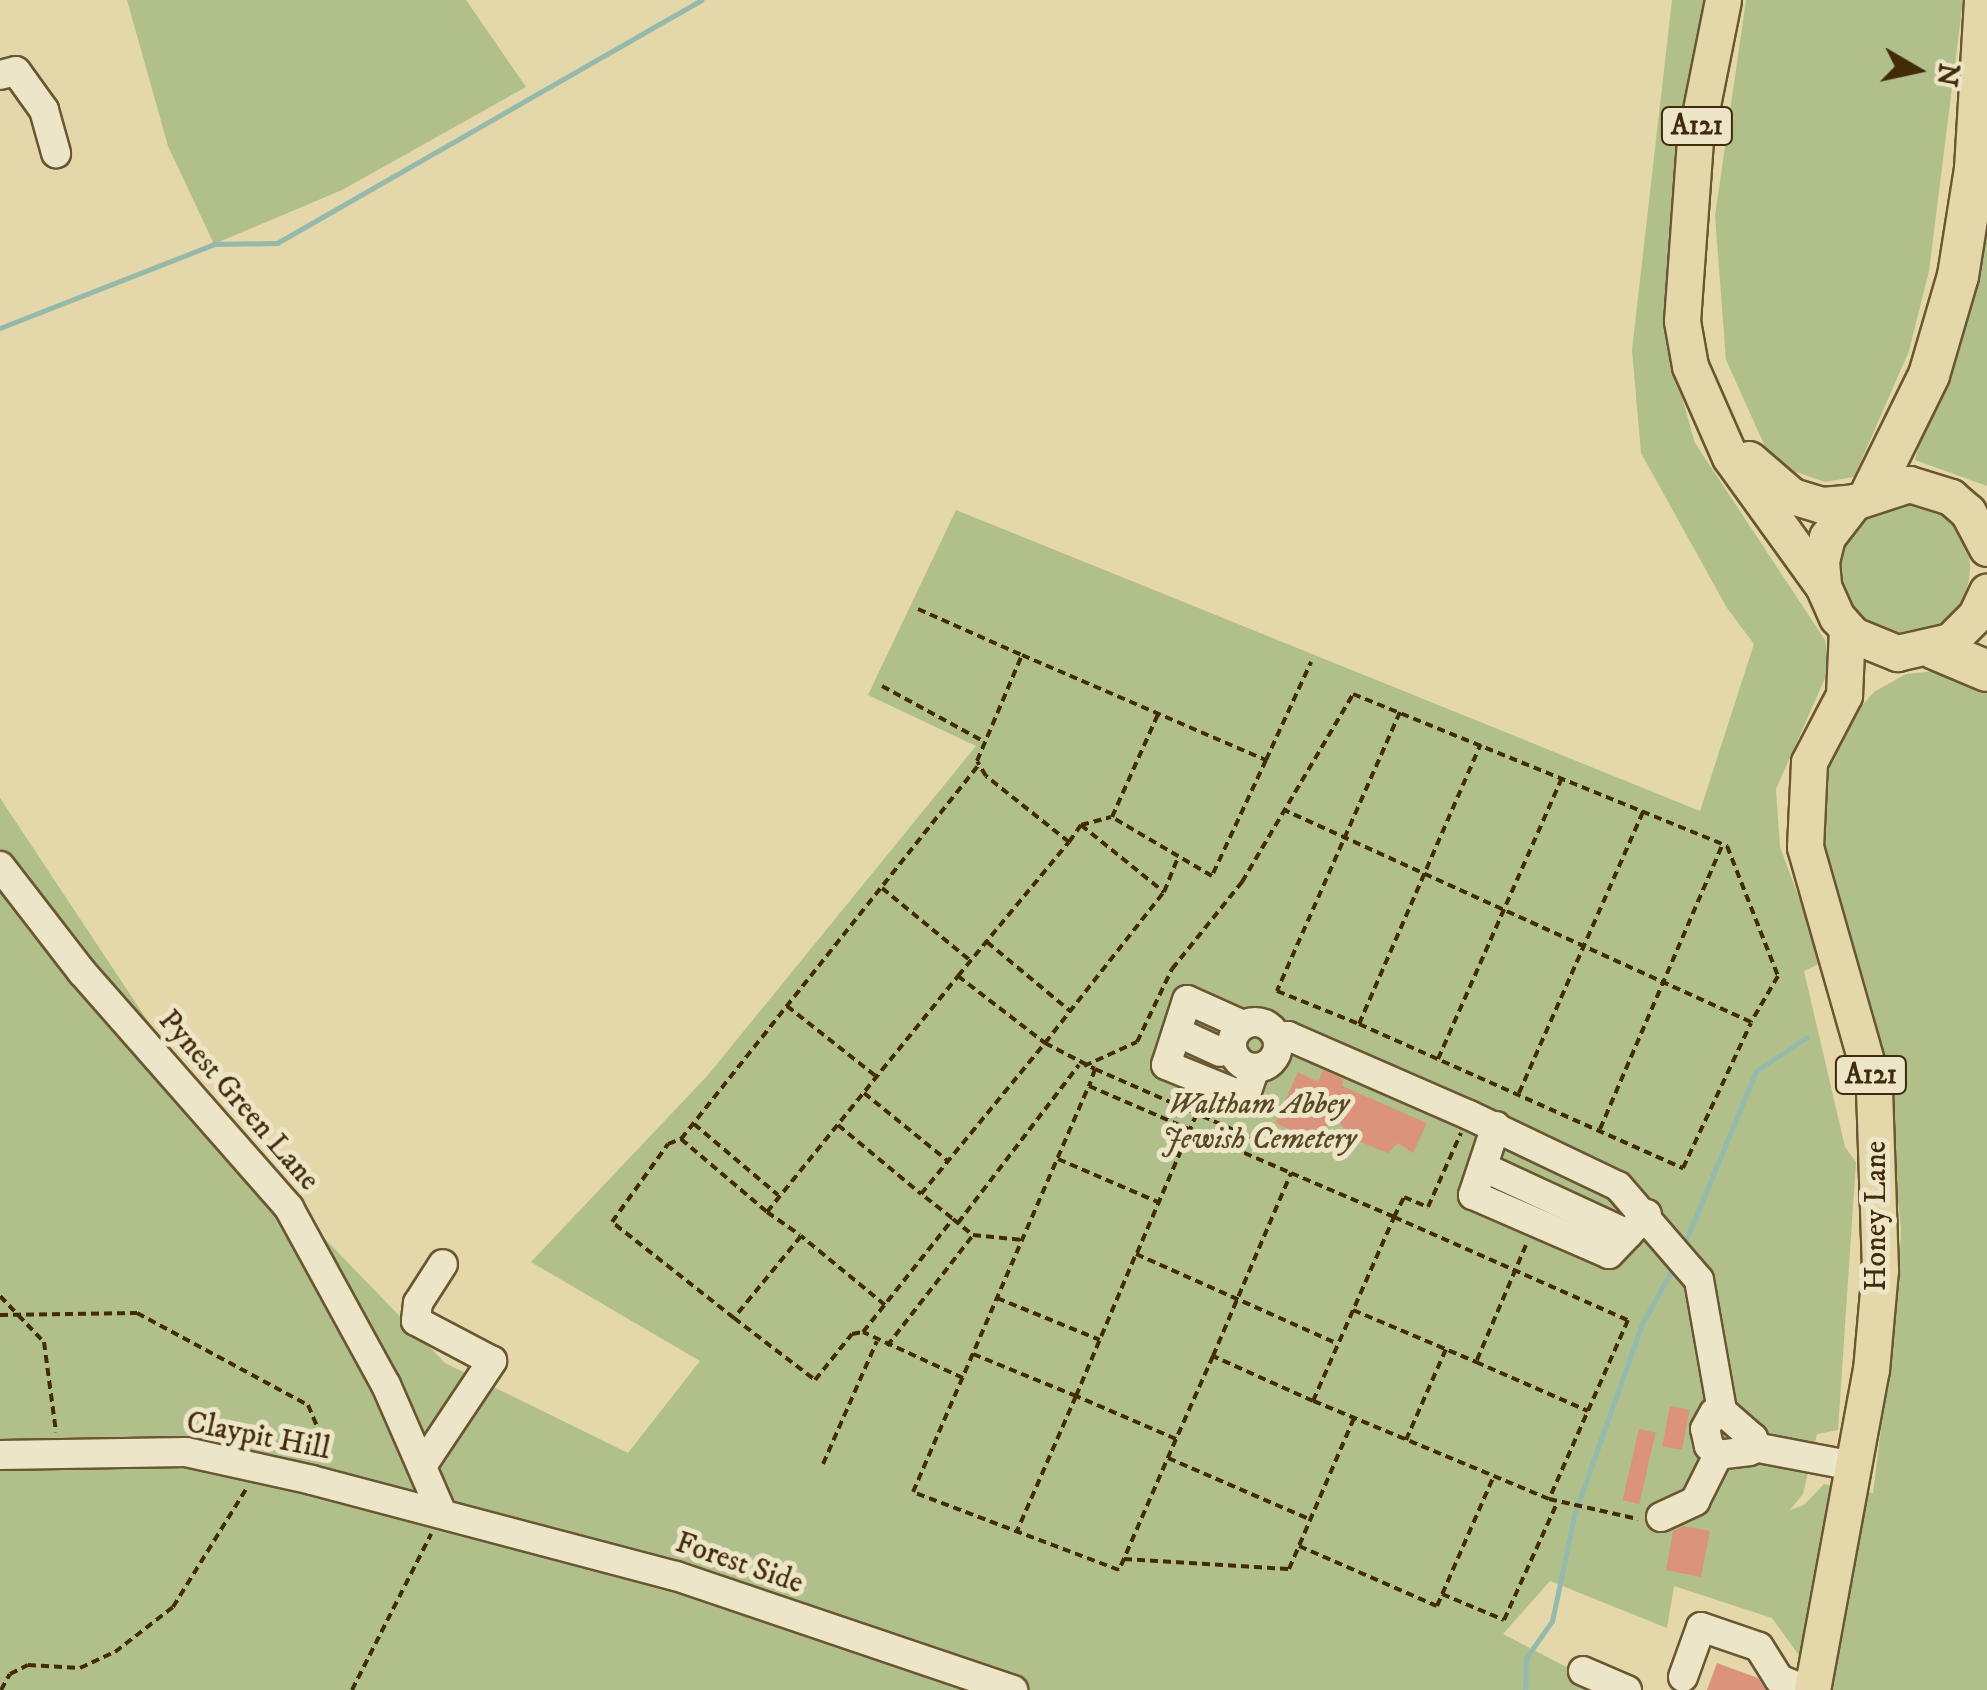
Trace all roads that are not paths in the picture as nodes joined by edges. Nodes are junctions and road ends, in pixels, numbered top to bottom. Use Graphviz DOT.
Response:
graph roads {
  1 [pos="1723,0"];
  2 [pos="1985,0"];
  3 [pos="0,75"];
  4 [pos="56,153"];
  5 [pos="1689,254"];
  6 [pos="1863,496"];
  7 [pos="1951,497"];
  8 [pos="1987,498"];
  9 [pos="1987,548"];
  10 [pos="1823,586"];
  11 [pos="1987,591"];
  12 [pos="1847,630"];
  13 [pos="1924,651"];
  14 [pos="1987,671"];
  15 [pos="1844,695"];
  16 [pos="0,866"];
  17 [pos="1243,1024"];
  18 [pos="1177,1032"];
  19 [pos="1277,1038"];
  20 [pos="1220,1052"];
  21 [pos="1255,1068"];
  22 [pos="1496,1126"];
  23 [pos="1482,1167"];
  24 [pos="1638,1224"];
  25 [pos="443,1264"];
  26 [pos="1722,1411"];
  27 [pos="1754,1446"];
  28 [pos="0,1455"];
  29 [pos="1718,1455"];
  30 [pos="424,1464"];
  31 [pos="1854,1466"];
  32 [pos="441,1510"];
  33 [pos="1661,1517"];
  34 [pos="1583,1671"];
  35 [pos="1683,1677"];
  36 [pos="1012,1690"];
  37 [pos="1627,1690"];
  38 [pos="1809,1690"];
  1 -- 5 [label="main road, A121"];
  2 -- 6 [label="highway"];
  3 -- 4 [label="street"];
  5 -- 6 [label="main road, A121"];
  5 -- 10 [label="main road, A121"];
  6 -- 7 [label="main road"];
  6 -- 10 [label="main road"];
  7 -- 8 [label="main road"];
  7 -- 9 [label="main road"];
  10 -- 12 [label="main road"];
  11 -- 13 [label="main road"];
  12 -- 13 [label="main road"];
  12 -- 15 [label="main road, Honey Lane / A121"];
  13 -- 14 [label="highway"];
  13 -- 15 [label="main road"];
  15 -- 31 [label="main road, Honey Lane / A121"];
  16 -- 30 [label="street, Pynest Green Lane"];
  17 -- 18 [label="street"];
  17 -- 19 [label="street"];
  17 -- 21 [label="street"];
  18 -- 20 [label="street"];
  18 -- 21 [label="street"];
  19 -- 21 [label="street"];
  19 -- 22 [label="street"];
  22 -- 23 [label="street"];
  22 -- 24 [label="street"];
  23 -- 24 [label="street"];
  23 -- 24 [label="street"];
  24 -- 26 [label="street"];
  25 -- 30 [label="street"];
  26 -- 27 [label="street"];
  26 -- 29 [label="street"];
  27 -- 29 [label="street"];
  27 -- 31 [label="street"];
  28 -- 32 [label="street, Claypit Hill"];
  29 -- 33 [label="street"];
  30 -- 32 [label="street, Pynest Green Lane"];
  31 -- 38 [label="main road, Honey Lane / A121"];
  32 -- 36 [label="street, Forest Side"];
  34 -- 37 [label="street"];
  35 -- 38 [label="street"];
}
